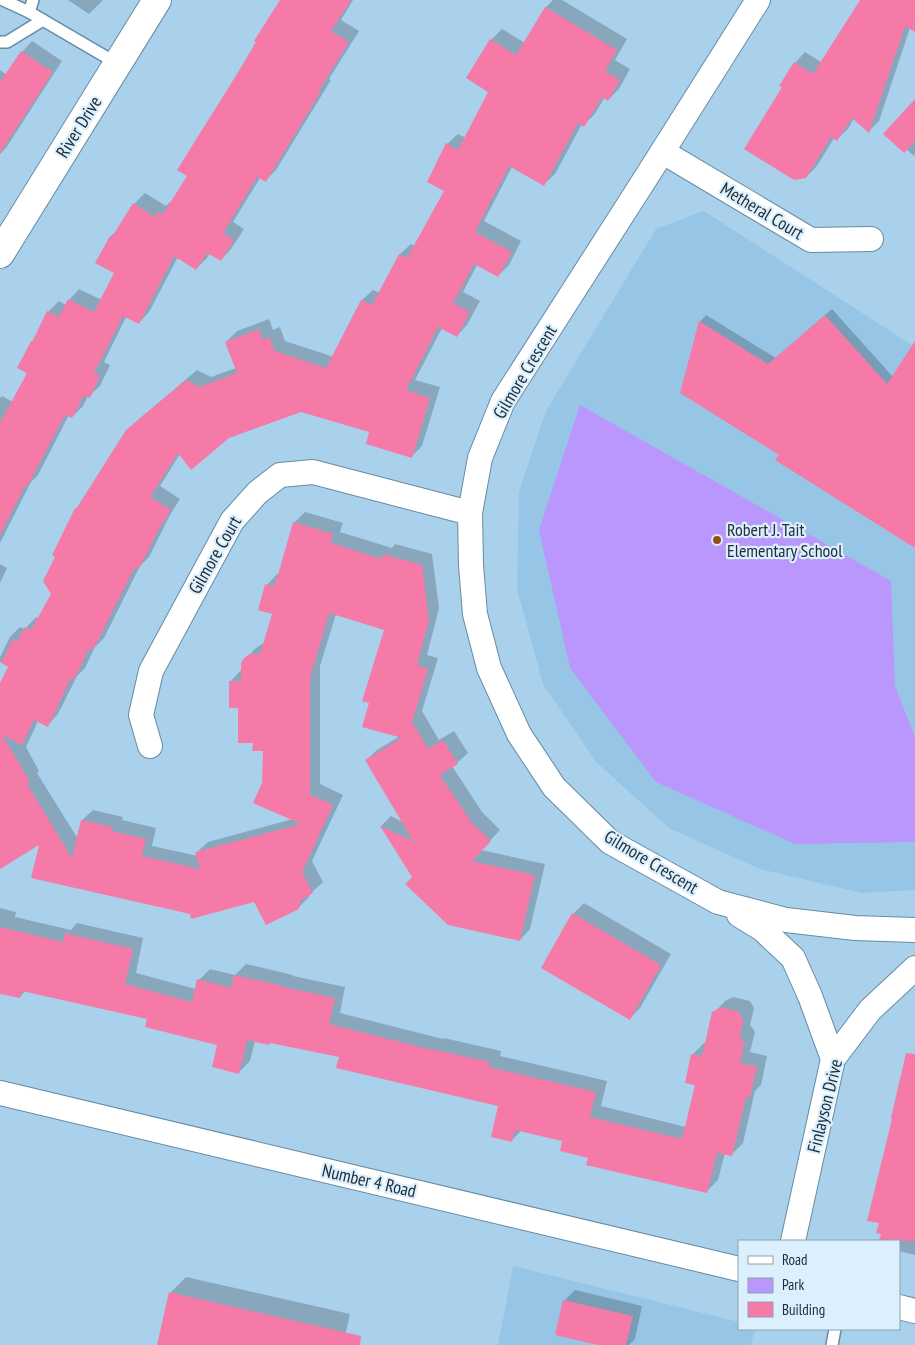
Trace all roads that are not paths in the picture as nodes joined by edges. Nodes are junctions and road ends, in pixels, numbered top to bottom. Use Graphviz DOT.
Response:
graph roads {
  1 [pos="3,0"];
  2 [pos="33,0"];
  3 [pos="157,0"];
  4 [pos="758,0"];
  5 [pos="29,12"];
  6 [pos="43,20"];
  7 [pos="0,42"];
  8 [pos="118,64"];
  9 [pos="663,152"];
  10 [pos="870,240"];
  11 [pos="0,254"];
  12 [pos="470,513"];
  13 [pos="150,746"];
  14 [pos="718,902"];
  15 [pos="915,930"];
  16 [pos="915,968"];
  17 [pos="833,1059"];
  18 [pos="0,1093"];
  19 [pos="793,1240"];
  20 [pos="738,1269"];
  21 [pos="900,1307"];
  22 [pos="915,1311"];
  23 [pos="835,1330"];
  24 [pos="832,1345"];
  1 -- 5 [label="lane"];
  2 -- 5 [label="lane"];
  3 -- 8 [label="street, River Drive"];
  4 -- 9 [label="street, Gilmore Crescent"];
  5 -- 6 [label="lane"];
  6 -- 7 [label="lane"];
  6 -- 8 [label="lane"];
  8 -- 11 [label="street, River Drive"];
  9 -- 10 [label="street, Metheral Court"];
  9 -- 12 [label="street, Gilmore Crescent"];
  12 -- 13 [label="street, Gilmore Court"];
  12 -- 14 [label="street, Gilmore Crescent"];
  14 -- 15 [label="street, Gilmore Crescent"];
  14 -- 17 [label="street, Gilmore Crescent"];
  16 -- 17 [label="street, Finlayson Drive"];
  17 -- 19 [label="street, Finlayson Drive"];
  18 -- 20 [label="street, Number 4 Road"];
  21 -- 22 [label="street"];
  23 -- 24 [label="lane"];
}
